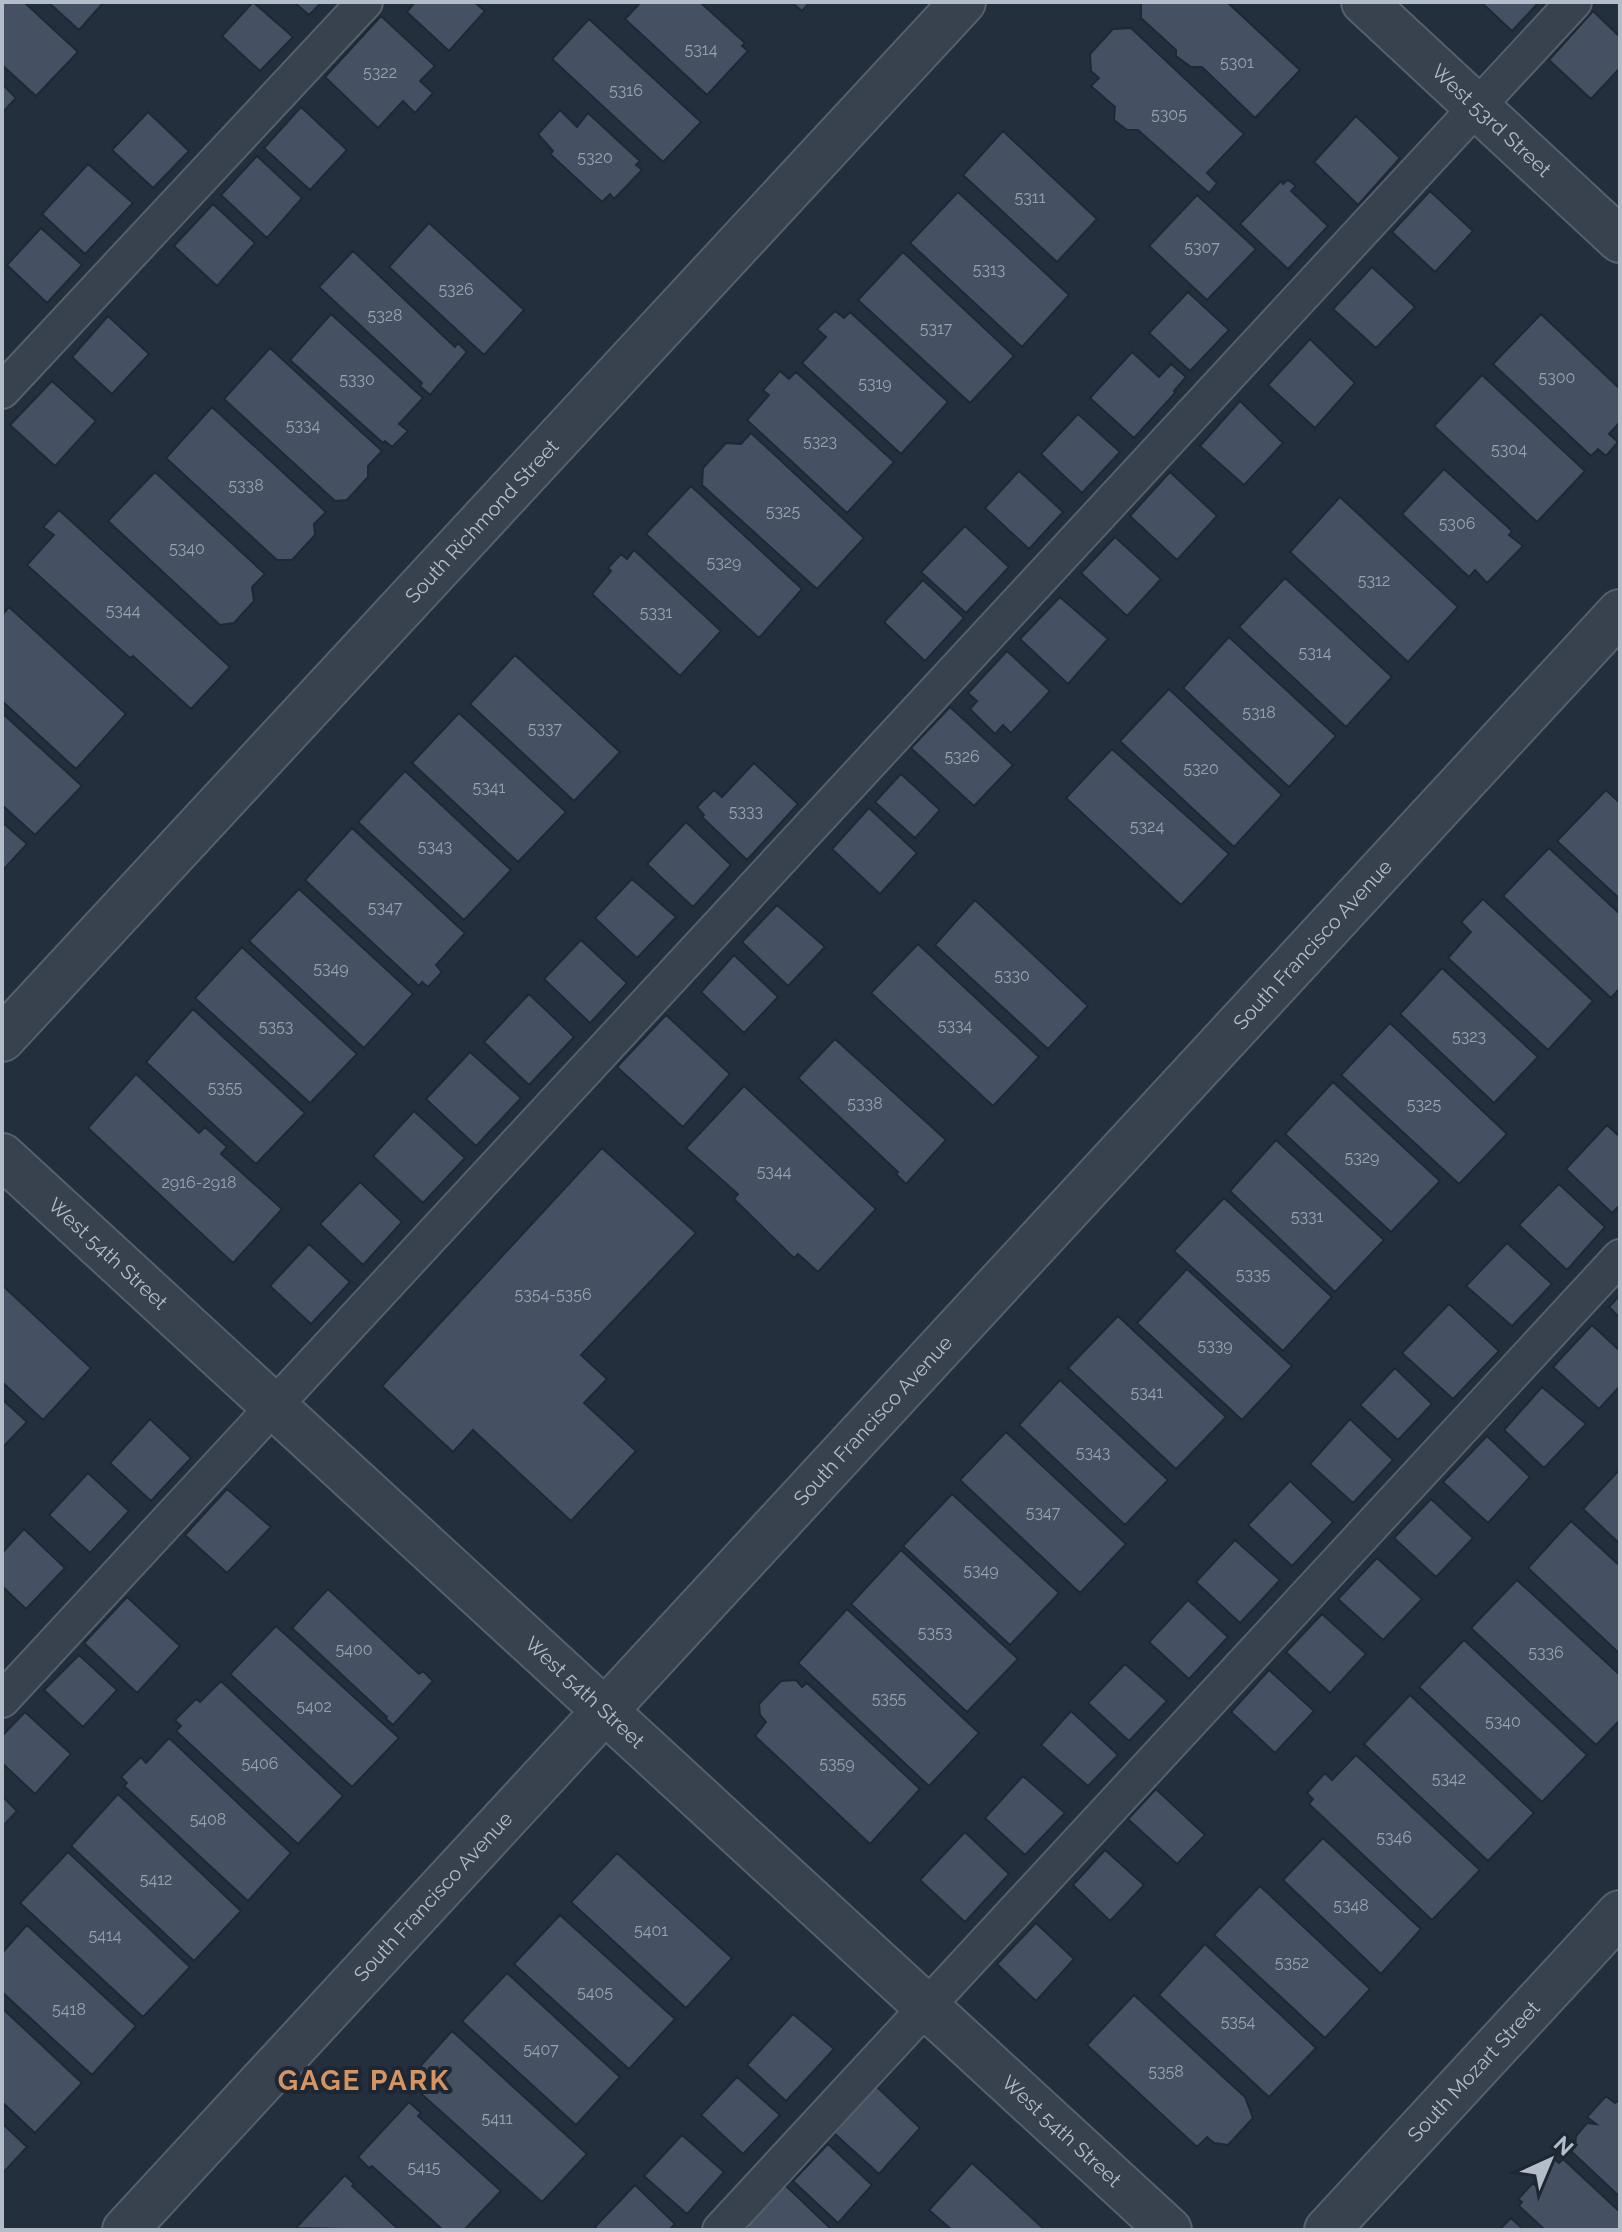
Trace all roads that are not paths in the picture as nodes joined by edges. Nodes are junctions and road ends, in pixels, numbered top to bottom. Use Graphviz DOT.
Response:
graph roads {
  1 [pos="365,2"];
  2 [pos="963,2"];
  3 [pos="1364,2"];
  4 [pos="1574,2"];
  5 [pos="1478,107"];
  6 [pos="1620,240"];
  7 [pos="2,391"];
  8 [pos="1620,612"];
  9 [pos="2,1039"];
  10 [pos="2,1156"];
  11 [pos="1620,1257"];
  12 [pos="274,1407"];
  13 [pos="2,1700"];
  14 [pos="604,1711"];
  15 [pos="1620,1913"];
  16 [pos="927,2007"];
  17 [pos="125,2230"];
  18 [pos="720,2230"];
  19 [pos="1169,2230"];
  20 [pos="1327,2230"];
  1 -- 7 [label="lane"];
  2 -- 9 [label="street, South Richmond Street"];
  3 -- 5 [label="street, West 53rd Street"];
  4 -- 5 [label="lane"];
  5 -- 6 [label="street, West 53rd Street"];
  5 -- 12 [label="lane"];
  8 -- 14 [label="street, South Francisco Avenue"];
  10 -- 12 [label="street, West 54th Street"];
  11 -- 16 [label="lane"];
  12 -- 13 [label="lane"];
  12 -- 14 [label="street, West 54th Street"];
  14 -- 16 [label="street, West 54th Street"];
  14 -- 17 [label="street, South Francisco Avenue"];
  15 -- 20 [label="street, South Mozart Street"];
  16 -- 18 [label="lane"];
  16 -- 19 [label="street, West 54th Street"];
}
